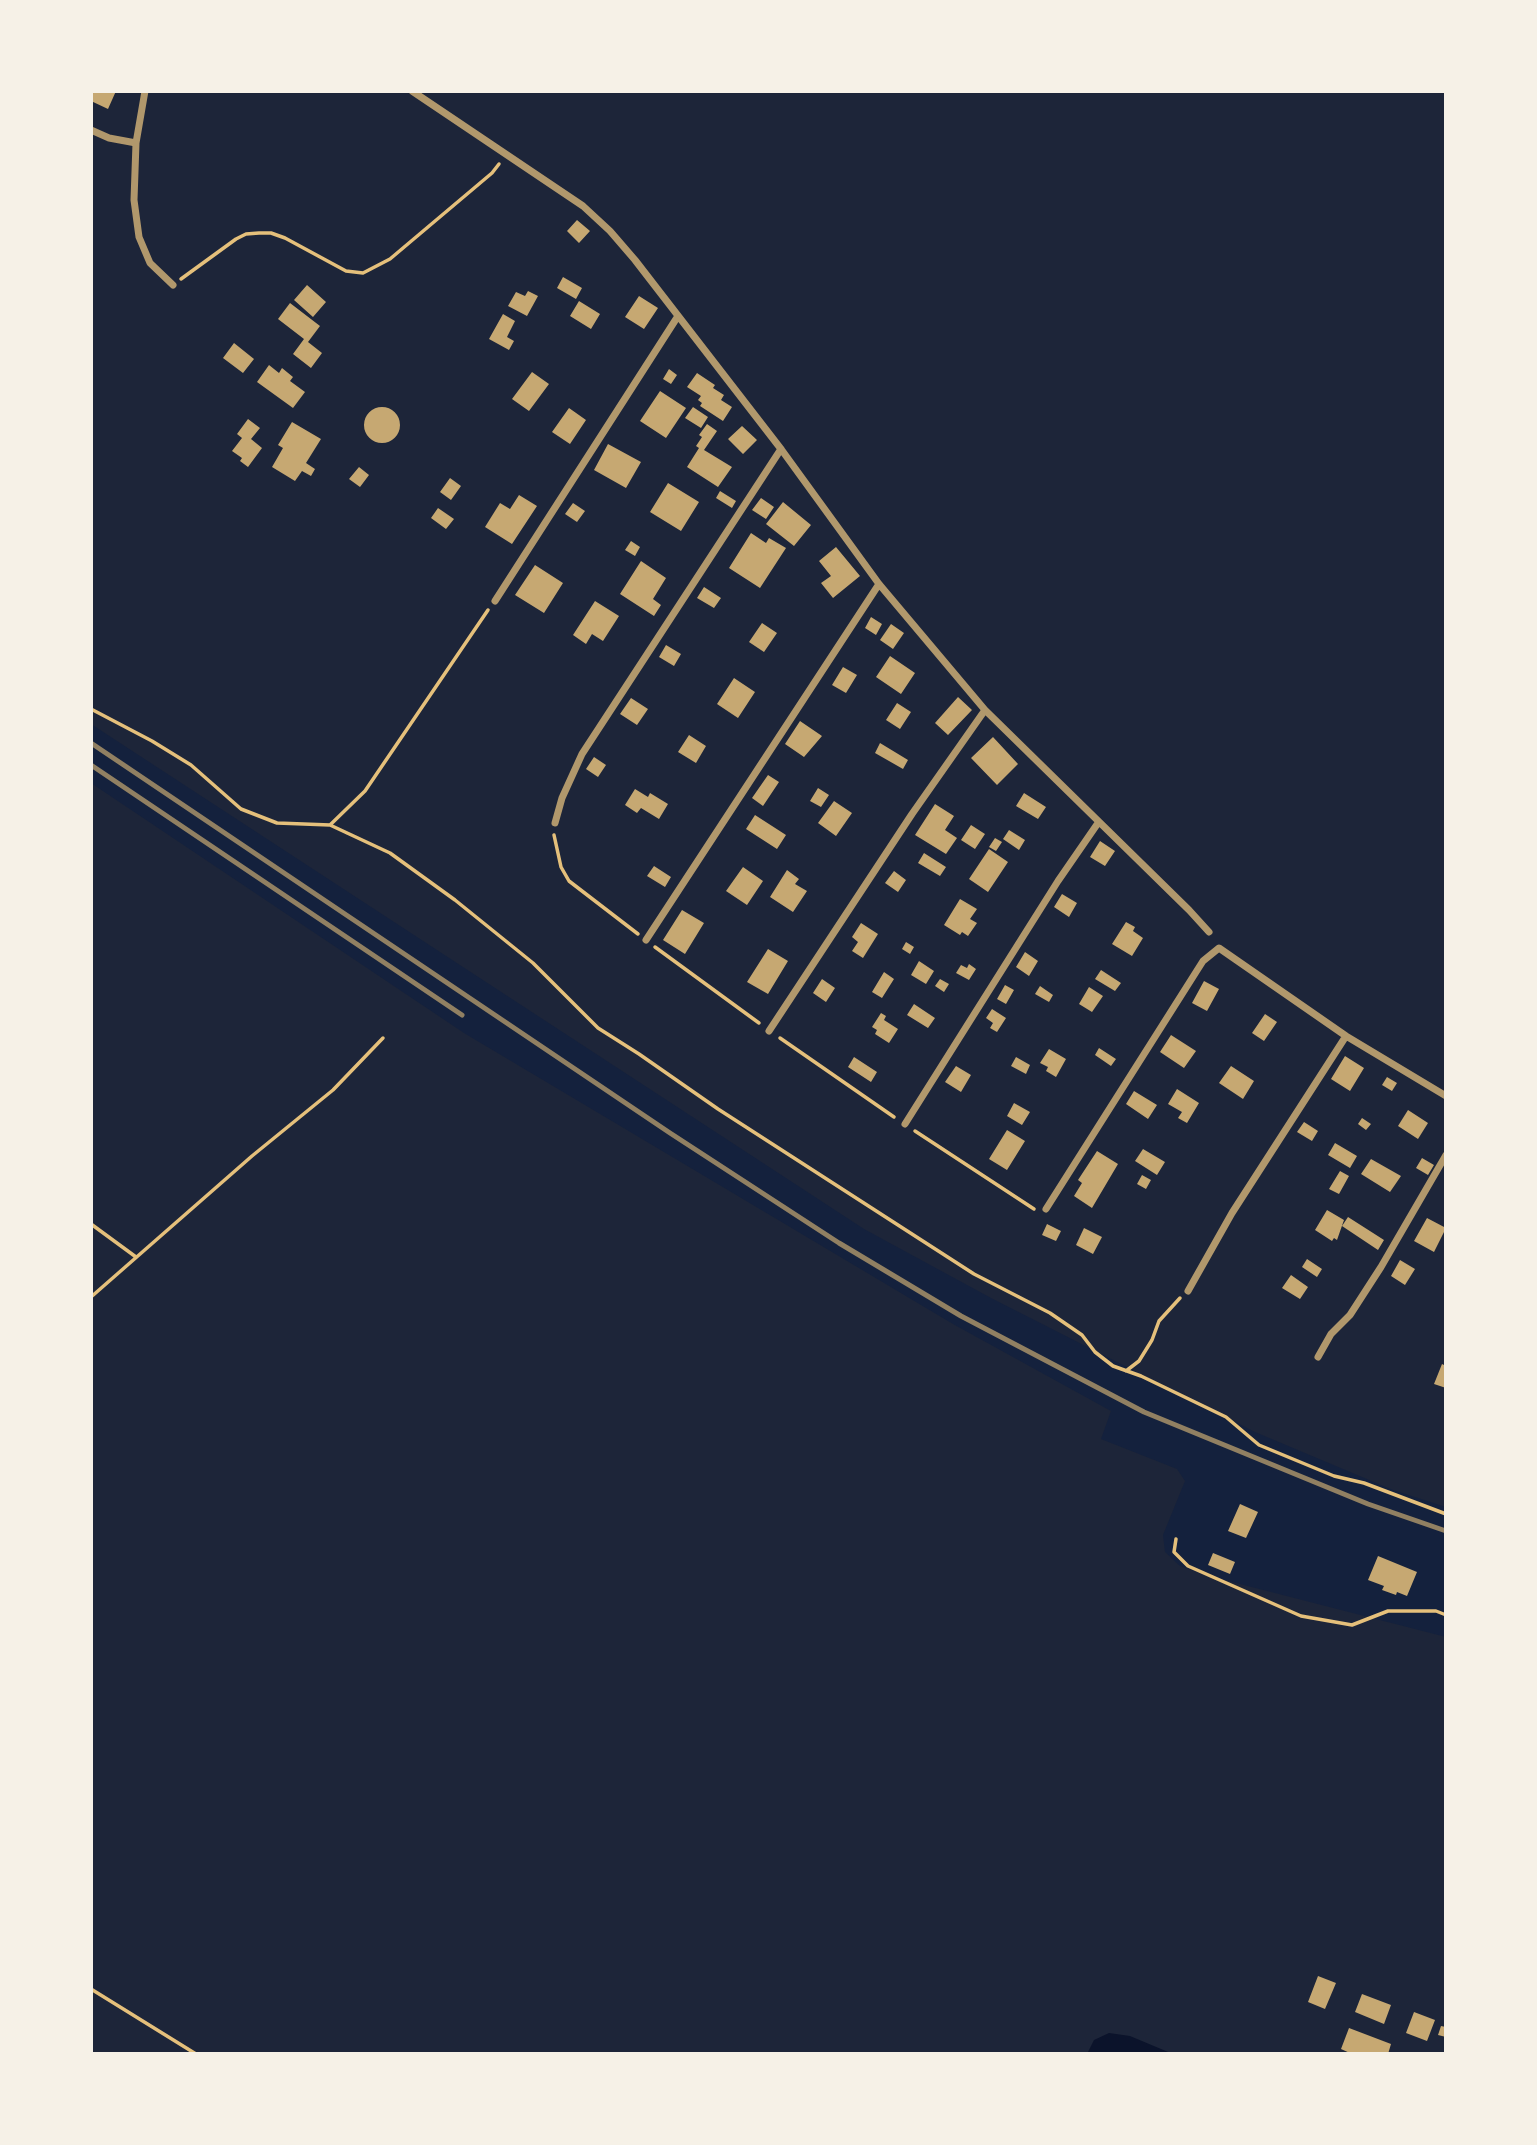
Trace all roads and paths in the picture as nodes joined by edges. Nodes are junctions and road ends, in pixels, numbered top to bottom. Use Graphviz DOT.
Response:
graph roads {
  1 [pos="145,91"];
  2 [pos="412,91"];
  3 [pos="91,130"];
  4 [pos="136,143"];
  5 [pos="507,155"];
  6 [pos="173,285"];
  7 [pos="678,316"];
  8 [pos="781,449"];
  9 [pos="879,584"];
  10 [pos="495,601"];
  11 [pos="91,709"];
  12 [pos="985,710"];
  13 [pos="555,822"];
  14 [pos="1098,822"];
  15 [pos="330,825"];
  16 [pos="1209,932"];
  17 [pos="646,940"];
  18 [pos="769,1031"];
  19 [pos="1346,1036"];
  20 [pos="383,1038"];
  21 [pos="1446,1096"];
  22 [pos="905,1124"];
  23 [pos="1446,1155"];
  24 [pos="1046,1209"];
  25 [pos="91,1224"];
  26 [pos="136,1257"];
  27 [pos="1188,1290"];
  28 [pos="91,1297"];
  29 [pos="1318,1357"];
  30 [pos="1126,1371"];
  31 [pos="1446,1514"];
  32 [pos="1176,1539"];
  33 [pos="1446,1615"];
  34 [pos="91,1989"];
  35 [pos="196,2054"];
  1 -- 4 [label="street"];
  2 -- 5 [label="street"];
  3 -- 4 [label="street"];
  4 -- 6 [label="street"];
  5 -- 6 [label="path"];
  5 -- 7 [label="street"];
  7 -- 8 [label="street"];
  7 -- 10 [label="street"];
  8 -- 9 [label="street"];
  8 -- 13 [label="street"];
  9 -- 12 [label="street"];
  9 -- 17 [label="street"];
  10 -- 15 [label="path"];
  11 -- 15 [label="path"];
  12 -- 14 [label="street"];
  12 -- 18 [label="street"];
  14 -- 16 [label="street"];
  14 -- 22 [label="street"];
  15 -- 30 [label="path"];
  19 -- 21 [label="street"];
  19 -- 24 [label="street"];
  19 -- 27 [label="street"];
  20 -- 26 [label="path"];
  23 -- 29 [label="street"];
  25 -- 26 [label="path"];
  26 -- 28 [label="path"];
  27 -- 30 [label="path"];
  30 -- 31 [label="path"];
  32 -- 33 [label="path"];
  34 -- 35 [label="path"];
}
